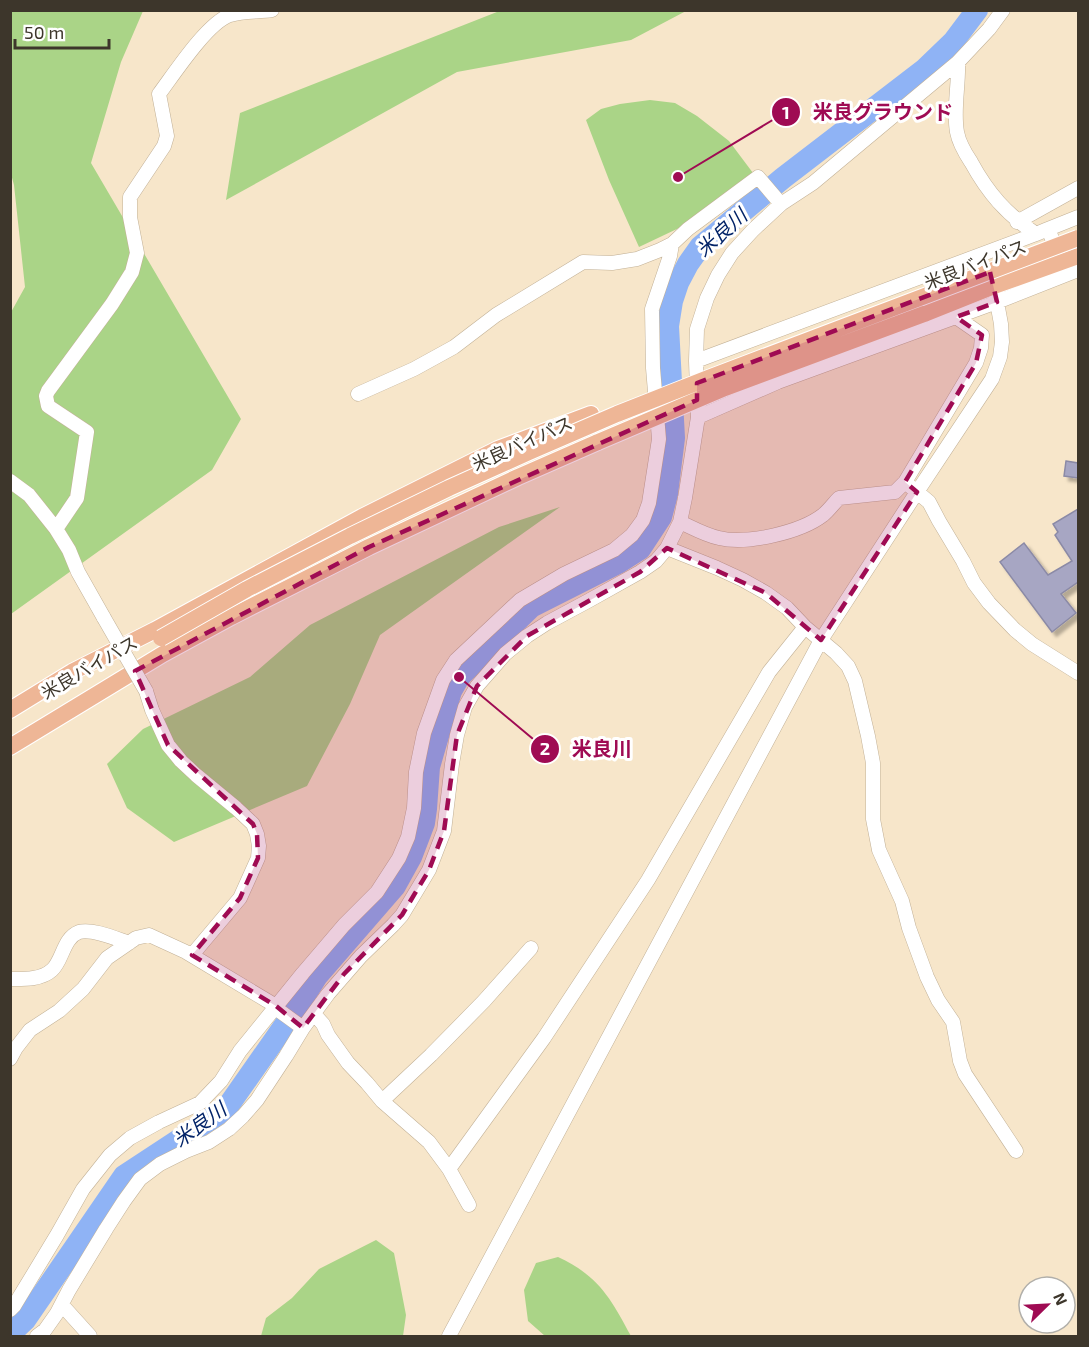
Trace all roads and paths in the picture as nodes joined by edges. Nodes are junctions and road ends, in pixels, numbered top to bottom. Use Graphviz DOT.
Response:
graph roads {
  1 [pos="272,10"];
  2 [pos="1003,10"];
  3 [pos="958,62"];
  4 [pos="1078,188"];
  5 [pos="779,201"];
  6 [pos="1078,217"];
  7 [pos="1017,222"];
  8 [pos="1078,231"];
  9 [pos="1046,235"];
  10 [pos="1078,238"];
  11 [pos="672,244"];
  12 [pos="1078,246"];
  13 [pos="1078,256"];
  14 [pos="988,266"];
  15 [pos="1078,270"];
  16 [pos="996,294"];
  17 [pos="956,317"];
  18 [pos="696,361"];
  19 [pos="358,394"];
  20 [pos="698,417"];
  21 [pos="10,482"];
  22 [pos="905,482"];
  23 [pos="917,492"];
  24 [pos="680,522"];
  25 [pos="56,529"];
  26 [pos="667,549"];
  27 [pos="805,627"];
  28 [pos="821,640"];
  29 [pos="162,642"];
  30 [pos="1078,673"];
  31 [pos="10,710"];
  32 [pos="10,722"];
  33 [pos="10,736"];
  34 [pos="10,747"];
  35 [pos="129,943"];
  36 [pos="531,948"];
  37 [pos="192,955"];
  38 [pos="10,979"];
  39 [pos="278,1009"];
  40 [pos="314,1014"];
  41 [pos="300,1026"];
  42 [pos="10,1059"];
  43 [pos="382,1101"];
  44 [pos="1016,1151"];
  45 [pos="449,1169"];
  46 [pos="469,1205"];
  47 [pos="62,1305"];
  48 [pos="10,1310"];
  49 [pos="37,1336"];
  50 [pos="90,1336"];
  51 [pos="449,1336"];
  1 -- 25 [label="street"];
  2 -- 3 [label="street"];
  3 -- 5 [label="street"];
  3 -- 7 [label="street"];
  4 -- 7 [label="street"];
  5 -- 11 [label="street"];
  5 -- 18 [label="street"];
  6 -- 9 [label="street"];
  7 -- 9 [label="street"];
  8 -- 9 [label="main road"];
  9 -- 14 [label="main road"];
  9 -- 18 [label="street"];
  10 -- 29 [label="main road, 米良バイパス, bridge"];
  11 -- 19 [label="street"];
  11 -- 39 [label="street"];
  12 -- 29 [label="main road, 米良バイパス"];
  13 -- 16 [label="main road"];
  14 -- 16 [label="street"];
  14 -- 31 [label="main road"];
  15 -- 16 [label="street"];
  16 -- 17 [label="street"];
  16 -- 23 [label="street"];
  16 -- 34 [label="main road, bridge"];
  17 -- 20 [label="street"];
  17 -- 22 [label="street"];
  18 -- 20 [label="street"];
  20 -- 24 [label="street"];
  21 -- 25 [label="street"];
  22 -- 23 [label="street"];
  22 -- 24 [label="street"];
  23 -- 28 [label="street"];
  23 -- 30 [label="street"];
  24 -- 26 [label="street"];
  25 -- 37 [label="street, bridge"];
  26 -- 27 [label="street"];
  26 -- 40 [label="street"];
  27 -- 28 [label="street"];
  27 -- 45 [label="street"];
  28 -- 44 [label="street"];
  28 -- 51 [label="street"];
  29 -- 32 [label="main road, 米良バイパス"];
  29 -- 33 [label="main road, 米良バイパス"];
  35 -- 37 [label="street"];
  35 -- 38 [label="street"];
  35 -- 42 [label="street"];
  36 -- 43 [label="street"];
  37 -- 39 [label="street"];
  39 -- 41 [label="street"];
  39 -- 48 [label="street"];
  40 -- 41 [label="street"];
  40 -- 43 [label="street"];
  41 -- 47 [label="street"];
  43 -- 45 [label="street"];
  45 -- 46 [label="street"];
  47 -- 49 [label="street"];
  47 -- 50 [label="street"];
}
